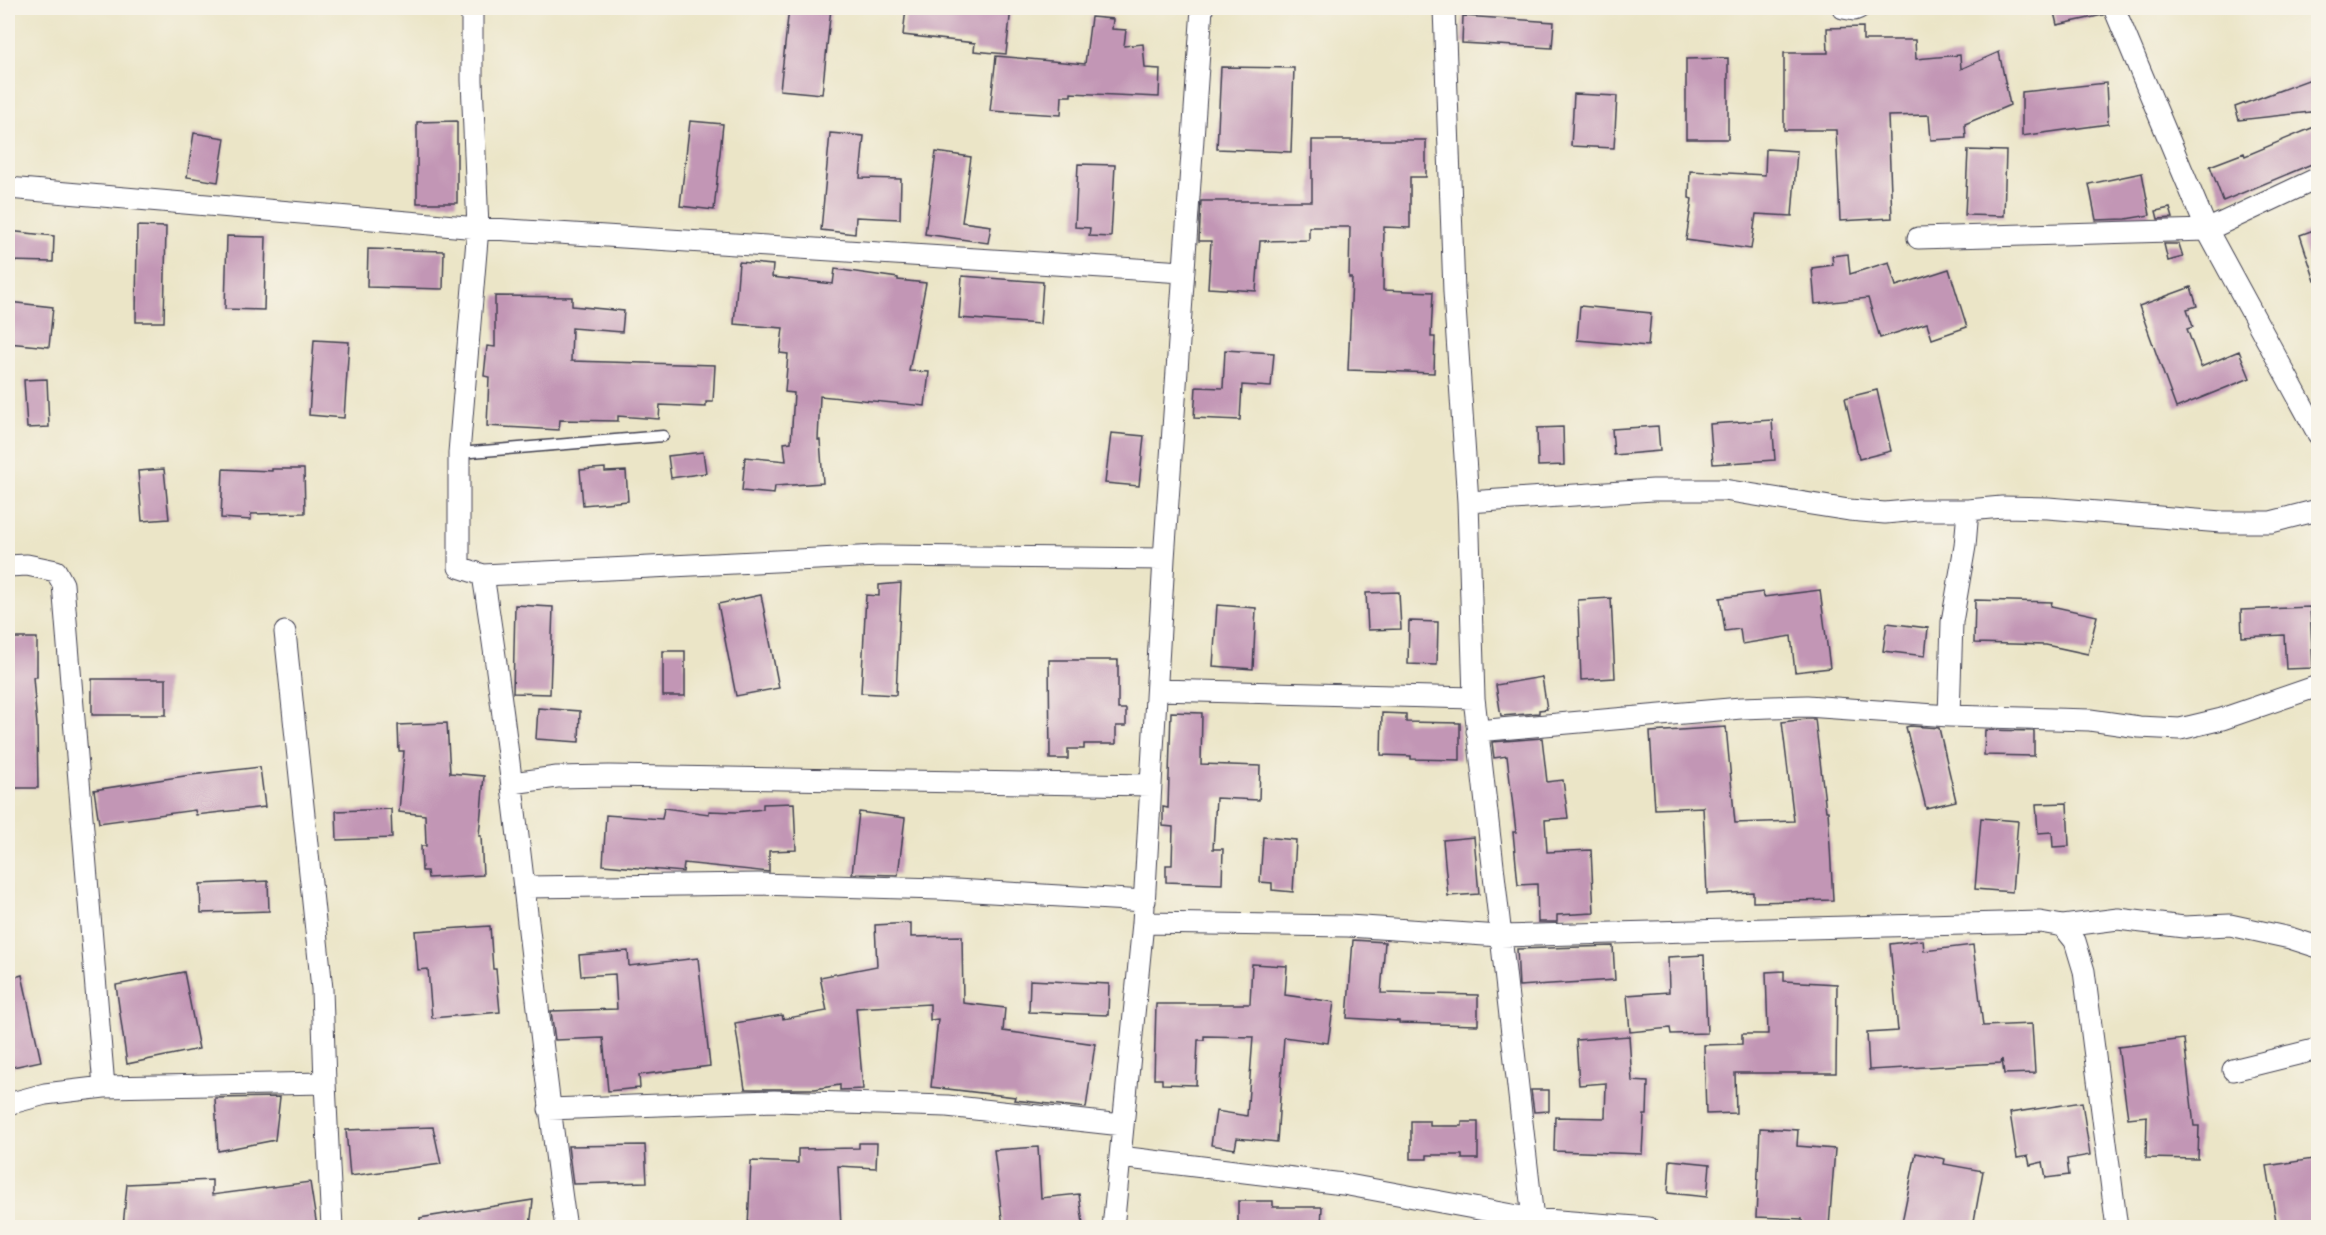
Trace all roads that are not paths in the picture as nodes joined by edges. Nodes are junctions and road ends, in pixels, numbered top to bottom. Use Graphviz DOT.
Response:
graph roads {
  1 [pos="472,8"];
  2 [pos="1202,8"];
  3 [pos="1444,8"];
  4 [pos="1843,8"];
  5 [pos="1859,8"];
  6 [pos="2114,8"];
  7 [pos="2319,178"];
  8 [pos="8,188"];
  9 [pos="478,228"];
  10 [pos="2207,230"];
  11 [pos="1918,238"];
  12 [pos="1183,272"];
  13 [pos="2319,434"];
  14 [pos="663,436"];
  15 [pos="459,453"];
  16 [pos="1468,502"];
  17 [pos="1968,510"];
  18 [pos="2319,510"];
  19 [pos="1164,559"];
  20 [pos="8,566"];
  21 [pos="483,575"];
  22 [pos="285,632"];
  23 [pos="2319,686"];
  24 [pos="1157,690"];
  25 [pos="1474,698"];
  26 [pos="1949,716"];
  27 [pos="1477,731"];
  28 [pos="512,783"];
  29 [pos="1151,785"];
  30 [pos="525,887"];
  31 [pos="1145,901"];
  32 [pos="1143,922"];
  33 [pos="2063,926"];
  34 [pos="1500,936"];
  35 [pos="2319,947"];
  36 [pos="2319,1049"];
  37 [pos="2233,1070"];
  38 [pos="325,1083"];
  39 [pos="105,1087"];
  40 [pos="8,1104"];
  41 [pos="549,1109"];
  42 [pos="1122,1125"];
  43 [pos="1120,1157"];
  44 [pos="1534,1223"];
  45 [pos="332,1227"];
  46 [pos="566,1227"];
  47 [pos="1113,1227"];
  48 [pos="1649,1227"];
  49 [pos="2118,1227"];
  1 -- 9 [label="street"];
  2 -- 12 [label="street"];
  3 -- 16 [label="street"];
  4 -- 5 [label="street"];
  6 -- 10 [label="street"];
  7 -- 10 [label="street"];
  8 -- 9 [label="street"];
  9 -- 12 [label="street"];
  9 -- 15 [label="street"];
  10 -- 11 [label="street"];
  10 -- 13 [label="street"];
  12 -- 19 [label="street"];
  14 -- 15 [label="lane"];
  15 -- 21 [label="street"];
  16 -- 17 [label="street"];
  16 -- 25 [label="street"];
  17 -- 18 [label="street"];
  17 -- 26 [label="street"];
  19 -- 21 [label="street"];
  19 -- 24 [label="street"];
  20 -- 39 [label="street"];
  21 -- 28 [label="street"];
  22 -- 38 [label="street"];
  23 -- 26 [label="street"];
  24 -- 25 [label="street"];
  24 -- 29 [label="street"];
  25 -- 27 [label="street"];
  26 -- 27 [label="street"];
  27 -- 34 [label="street"];
  28 -- 29 [label="street"];
  28 -- 30 [label="street"];
  29 -- 31 [label="street"];
  30 -- 31 [label="street"];
  30 -- 41 [label="street"];
  31 -- 32 [label="street"];
  32 -- 34 [label="street"];
  32 -- 42 [label="street"];
  33 -- 34 [label="street"];
  33 -- 35 [label="street"];
  33 -- 49 [label="street"];
  34 -- 44 [label="street"];
  36 -- 37 [label="street"];
  38 -- 39 [label="street"];
  38 -- 45 [label="street"];
  39 -- 40 [label="street"];
  41 -- 42 [label="street"];
  41 -- 46 [label="street"];
  42 -- 43 [label="street"];
  43 -- 44 [label="street"];
  43 -- 47 [label="street"];
  44 -- 48 [label="street"];
}
